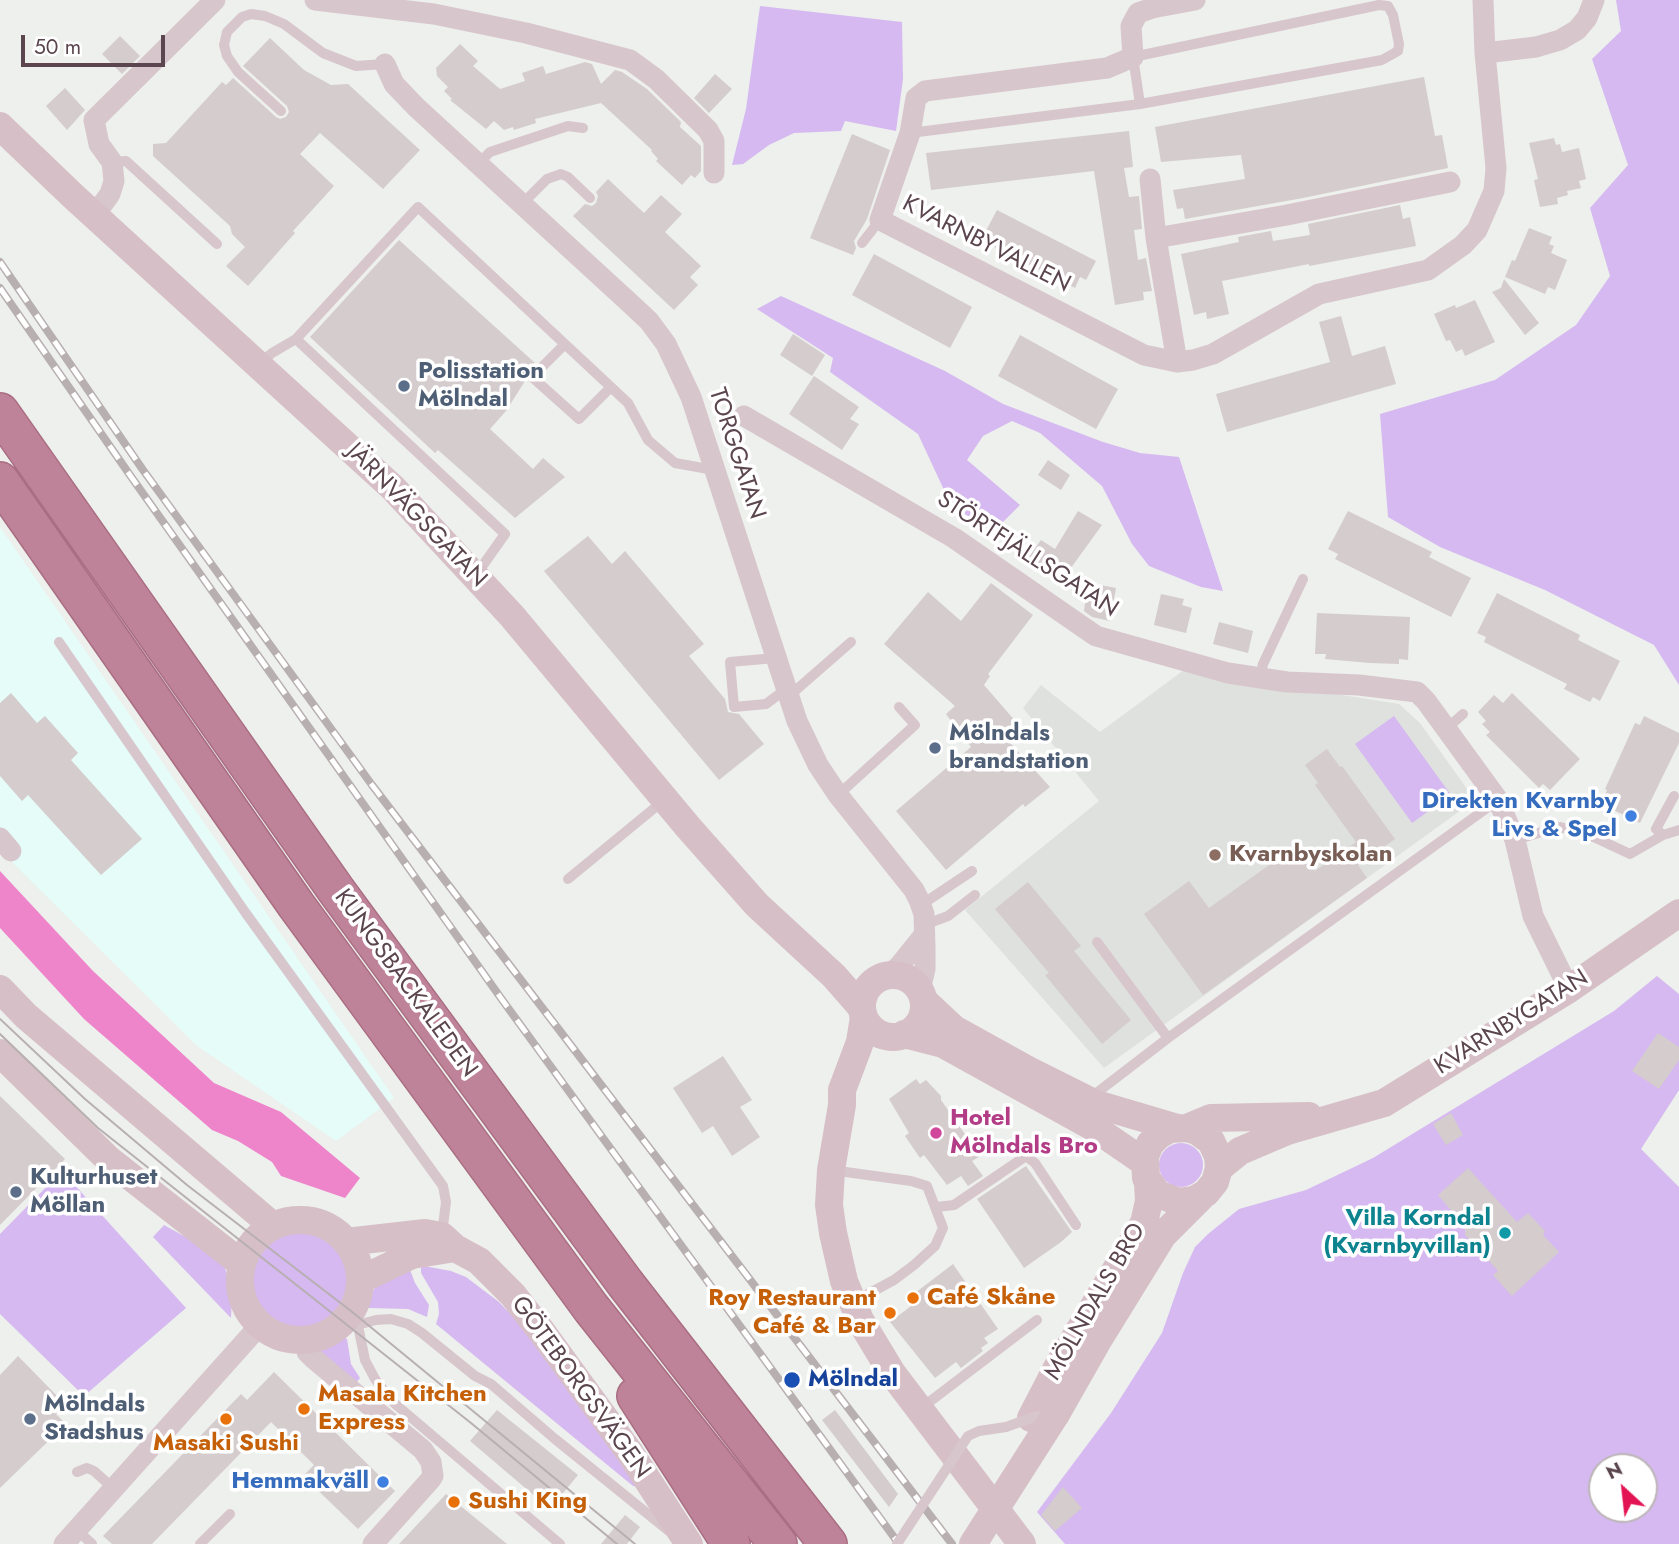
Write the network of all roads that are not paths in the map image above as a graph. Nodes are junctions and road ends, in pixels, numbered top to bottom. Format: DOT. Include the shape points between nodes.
graph roads {
  1 [pos="215,0"];
  2 [pos="315,0"];
  3 [pos="1195,0"];
  4 [pos="1594,0"];
  5 [pos="1483,3"];
  6 [pos="1485,52"];
  7 [pos="1133,57"];
  8 [pos="385,64"];
  9 [pos="1140,104"];
  10 [pos="281,111"];
  11 [pos="0,126"];
  12 [pos="583,128"];
  13 [pos="910,134"];
  14 [pos="112,162"];
  15 [pos="478,164"];
  16 [pos="714,173"];
  17 [pos="1150,179"];
  18 [pos="1450,182"];
  19 [pos="590,198"];
  20 [pos="523,203"];
  21 [pos="94,216"];
  22 [pos="880,220"];
  23 [pos="1156,238"];
  24 [pos="862,243"];
  25 [pos="217,244"];
  26 [pos="296,339"];
  27 [pos="564,345"];
  28 [pos="1177,362"];
  29 [pos="259,364"];
  30 [pos="611,387"];
  31 [pos="0,412"];
  32 [pos="744,416"];
  33 [pos="713,470"];
  34 [pos="0,481"];
  35 [pos="475,575"];
  36 [pos="1303,579"];
  37 [pos="59,642"];
  38 [pos="850,642"];
  39 [pos="775,658"];
  40 [pos="1260,678"];
  41 [pos="787,693"];
  42 [pos="899,707"];
  43 [pos="1463,714"];
  44 [pos="1446,729"];
  45 [pos="838,795"];
  46 [pos="1674,796"];
  47 [pos="665,799"];
  48 [pos="1498,800"];
  49 [pos="1679,830"];
  50 [pos="1663,835"];
  51 [pos="1515,840"];
  52 [pos="972,871"];
  53 [pos="568,879"];
  54 [pos="975,895"];
  55 [pos="1679,913"];
  56 [pos="923,921"];
  57 [pos="797,941"];
  58 [pos="1097,942"];
  59 [pos="883,977"];
  60 [pos="0,989"];
  61 [pos="1569,989"];
  62 [pos="922,995"];
  63 [pos="863,1013"];
  64 [pos="898,1035"];
  65 [pos="1168,1038"];
  66 [pos="0,1053"];
  67 [pos="1088,1100"];
  68 [pos="842,1105"];
  69 [pos="1336,1115"];
  70 [pos="1182,1128"];
  71 [pos="1219,1167"];
  72 [pos="831,1170"];
  73 [pos="1146,1172"];
  74 [pos="1201,1197"];
  75 [pos="937,1207"];
  76 [pos="1076,1225"];
  77 [pos="273,1226"];
  78 [pos="346,1242"];
  79 [pos="445,1245"];
  80 [pos="242,1264"];
  81 [pos="1127,1272"];
  82 [pos="853,1303"];
  83 [pos="591,1308"];
  84 [pos="341,1316"];
  85 [pos="1037,1320"];
  86 [pos="260,1325"];
  87 [pos="919,1410"];
  88 [pos="1044,1416"];
  89 [pos="77,1472"];
  90 [pos="114,1489"];
  91 [pos="230,1514"];
  92 [pos="78,1539"];
  93 [pos="200,1544"];
  94 [pos="373,1544"];
  95 [pos="560,1544"];
  96 [pos="687,1544"];
  97 [pos="731,1544"];
  98 [pos="778,1544"];
  99 [pos="828,1544"];
  100 [pos="897,1544"];
  101 [pos="955,1544"];
  102 [pos="973,1544"];
  103 [pos="1022,1544"];
  1 -- 14 [label="street" via="93,121 99,144"];
  2 -- 16 [label="street" via="434,14 630,60 708,130 714,141"];
  3 -- 7 [label="street" via="1138,13 1131,26"];
  4 -- 6 [label="street" via="1577,30 1560,40"];
  5 -- 6 [label="street, KVARNBYVALLEN"];
  6 -- 28 [label="street, KVARNBYVALLEN" via="1494,191 1477,230 1463,245 1429,270 1319,294 1213,354"];
  7 -- 9 [label="lane"];
  7 -- 9 [label="lane" via="1379,5 1391,10 1399,44 1398,51 1382,60"];
  7 -- 13 [label="street, KVARNBYVALLEN" via="1107,68 925,91 916,98"];
  8 -- 10 [label="lane" via="356,66 323,53 284,24 265,16 242,17 227,32 227,56 237,72"];
  8 -- 15 [label="street, TORGGATAN" via="394,85"];
  9 -- 13 [label="lane"];
  11 -- 21 [label="street, JÄRNVÄGSGATAN"];
  12 -- 15 [label="lane" via="568,126 490,152"];
  13 -- 22 [label="street, KVARNBYVALLEN"];
  14 -- 21 [label="street" via="110,194"];
  14 -- 25 [label="lane" via="126,161"];
  15 -- 20 [label="street, TORGGATAN"];
  17 -- 23 [label="street"];
  18 -- 23 [label="street"];
  19 -- 20 [label="lane" via="561,174 547,178"];
  20 -- 33 [label="street, TORGGATAN" via="649,321 666,344 691,397"];
  21 -- 29 [label="street, JÄRNVÄGSGATAN"];
  22 -- 24 [label="lane"];
  22 -- 28 [label="street, KVARNBYVALLEN" via="1144,355"];
  23 -- 28 [label="street"];
  26 -- 27 [label="lane" via="418,207"];
  26 -- 29 [label="lane"];
  26 -- 35 [label="lane" via="505,534"];
  27 -- 30 [label="lane"];
  27 -- 30 [label="lane" via="533,377 550,394 579,419"];
  29 -- 35 [label="street, JÄRNVÄGSGATAN" via="393,488"];
  30 -- 33 [label="lane" via="628,403 648,440 675,463"];
  31 -- 99 [label="highway, KUNGSBACKALEDEN" via="360,924 625,1283"];
  32 -- 40 [label="street, STÖRTFJÄLLSGATAN" via="954,538 1096,636"];
  33 -- 39 [label="street, TORGGATAN"];
  34 -- 83 [label="highway, KUNGSBACKALEDEN" via="296,905"];
  35 -- 47 [label="street, JÄRNVÄGSGATAN"];
  36 -- 40 [label="lane"];
  37 -- 79 [label="lane" via="237,902 443,1186"];
  38 -- 41 [label="lane"];
  39 -- 41 [label="street, TORGGATAN"];
  39 -- 41 [label="lane" via="730,662 734,707 766,704"];
  40 -- 44 [label="street, STÖRTFJÄLLSGATAN" via="1417,692"];
  41 -- 45 [label="street, TORGGATAN" via="818,765"];
  42 -- 45 [label="lane" via="915,725"];
  43 -- 44 [label="lane"];
  44 -- 48 [label="street, STÖRTFJÄLLSGATAN"];
  45 -- 56 [label="street, TORGGATAN" via="914,890"];
  46 -- 50 [label="lane" via="1656,828"];
  47 -- 53 [label="lane"];
  47 -- 57 [label="street, JÄRNVÄGSGATAN" via="757,905"];
  48 -- 51 [label="street, STÖRTFJÄLLSGATAN"];
  48 -- 65 [label="lane"];
  49 -- 50 [label="lane"];
  50 -- 51 [label="lane" via="1630,854 1583,832 1559,827"];
  51 -- 61 [label="street, STÖRTFJÄLLSGATAN" via="1534,916"];
  52 -- 56 [label="lane"];
  54 -- 56 [label="lane" via="948,916"];
  55 -- 61 [label="street, KVARNBYGATAN"];
  56 -- 59 [label="street" via="899,966"];
  56 -- 62 [label="street"];
  57 -- 59 [label="street, JÄRNVÄGSGATAN" via="844,968"];
  57 -- 63 [label="street, JÄRNVÄGSGATAN" via="834,976"];
  58 -- 65 [label="lane"];
  59 -- 62 [label="street" via="907,978"];
  59 -- 63 [label="street" via="867,988"];
  60 -- 77 [label="street"];
  61 -- 69 [label="street, KVARNBYGATAN" via="1384,1102"];
  62 -- 64 [label="street" via="920,1021"];
  62 -- 67 [label="street" via="954,1029"];
  63 -- 64 [label="street" via="875,1031"];
  63 -- 68 [label="street" via="860,1042 842,1090"];
  64 -- 68 [label="street" via="872,1056 853,1095"];
  64 -- 73 [label="street" via="943,1044 1093,1127"];
  65 -- 67 [label="lane"];
  66 -- 80 [label="street" via="108,1159"];
  67 -- 70 [label="street"];
  68 -- 72 [label="street"];
  69 -- 70 [label="street, KVARNBYGATAN" via="1211,1118"];
  69 -- 71 [label="street, KVARNBYGATAN" via="1240,1151"];
  70 -- 71 [label="street" via="1197,1131 1210,1141"];
  70 -- 73 [label="street" via="1164,1131 1154,1139 1147,1150"];
  71 -- 74 [label="street" via="1215,1182"];
  72 -- 75 [label="lane" via="927,1186"];
  72 -- 82 [label="street" via="833,1233"];
  73 -- 74 [label="street" via="1158,1194 1171,1201"];
  73 -- 81 [label="street, MÖLNDALS BRO" via="1147,1215"];
  74 -- 81 [label="street, MÖLNDALS BRO"];
  75 -- 76 [label="lane" via="954,1205 1026,1156"];
  75 -- 82 [label="lane" via="943,1227 935,1246 894,1280"];
  77 -- 78 [label="street" via="312,1222 331,1229"];
  77 -- 80 [label="street" via="257,1238"];
  78 -- 79 [label="street" via="416,1234"];
  78 -- 84 [label="street" via="356,1259"];
  79 -- 84 [label="street" via="399,1259"];
  79 -- 96 [label="street, GÖTEBORGSVÄGEN" via="479,1261 513,1295 630,1452"];
  80 -- 86 [label="street" via="241,1293"];
  81 -- 88 [label="street, MÖLNDALS BRO" via="1058,1366"];
  82 -- 87 [label="street" via="871,1339"];
  83 -- 97 [label="highway" via="640,1405"];
  83 -- 98 [label="highway, KUNGSBACKALEDEN"];
  84 -- 86 [label="street" via="281,1337"];
  84 -- 94 [label="street" via="307,1352 423,1450 433,1476"];
  84 -- 95 [label="lane" via="375,1379 394,1403"];
  84 -- 96 [label="lane" via="391,1319 422,1333"];
  85 -- 87 [label="lane"];
  86 -- 90 [label="street"];
  87 -- 103 [label="street"];
  88 -- 100 [label="lane, bridge" via="968,1436"];
  88 -- 101 [label="street, MÖLNDALS BRO"];
  88 -- 102 [label="street, MÖLNDALS BRO, bridge"];
  89 -- 90 [label="lane" via="94,1471"];
  90 -- 92 [label="street"];
  91 -- 93 [label="lane"];
}
